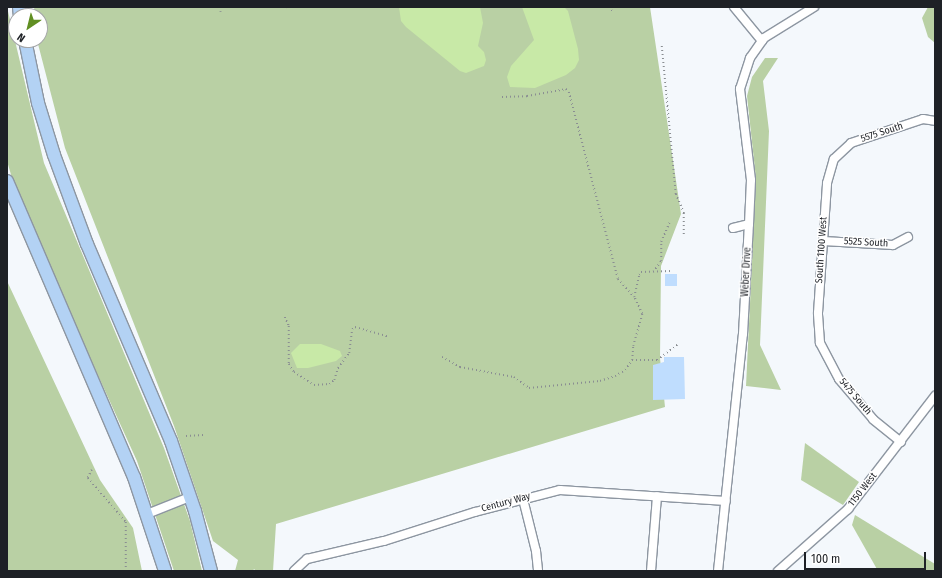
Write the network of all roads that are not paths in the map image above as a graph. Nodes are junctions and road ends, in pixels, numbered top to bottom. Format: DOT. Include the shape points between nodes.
graph roads {
  1 [pos="734,7"];
  2 [pos="814,7"];
  3 [pos="762,41"];
  4 [pos="27,48"];
  5 [pos="935,121"];
  6 [pos="834,159"];
  7 [pos="7,181"];
  8 [pos="747,225"];
  9 [pos="733,228"];
  10 [pos="908,237"];
  11 [pos="823,241"];
  12 [pos="820,343"];
  13 [pos="935,396"];
  14 [pos="901,442"];
  15 [pos="657,496"];
  16 [pos="190,497"];
  17 [pos="523,499"];
  18 [pos="726,501"];
  19 [pos="148,514"];
  20 [pos="294,569"];
  21 [pos="165,571"];
  22 [pos="211,571"];
  23 [pos="538,571"];
  24 [pos="651,571"];
  25 [pos="718,571"];
  26 [pos="778,571"];
  1 -- 3 [label="street"];
  2 -- 3 [label="street, Weber Drive" via="784,24"];
  3 -- 8 [label="street, Weber Drive" via="750,58 740,89 751,180"];
  4 -- 16 [label="highway" via="38,103 54,155 87,244 171,441"];
  5 -- 6 [label="street, 5575 South" via="923,119 851,143"];
  6 -- 11 [label="street, South 1100 West" via="826,183"];
  7 -- 19 [label="highway"];
  8 -- 9 [label="street"];
  8 -- 18 [label="street, Weber Drive" via="743,334"];
  10 -- 11 [label="street, 5525 South" via="893,245"];
  11 -- 12 [label="street, South 1100 West" via="818,313"];
  12 -- 14 [label="street, 5475 South" via="839,378 873,419"];
  13 -- 14 [label="street, 1150 West"];
  14 -- 26 [label="street, 1150 West" via="848,509"];
  15 -- 17 [label="street, Century Way" via="570,490"];
  15 -- 18 [label="street, Century Way"];
  15 -- 24 [label="street"];
  16 -- 19 [label="street"];
  16 -- 22 [label="highway"];
  17 -- 20 [label="street, Century Way" via="384,541 307,559"];
  17 -- 23 [label="street" via="536,551"];
  18 -- 25 [label="street, Weber Drive"];
  19 -- 21 [label="highway"];
}
